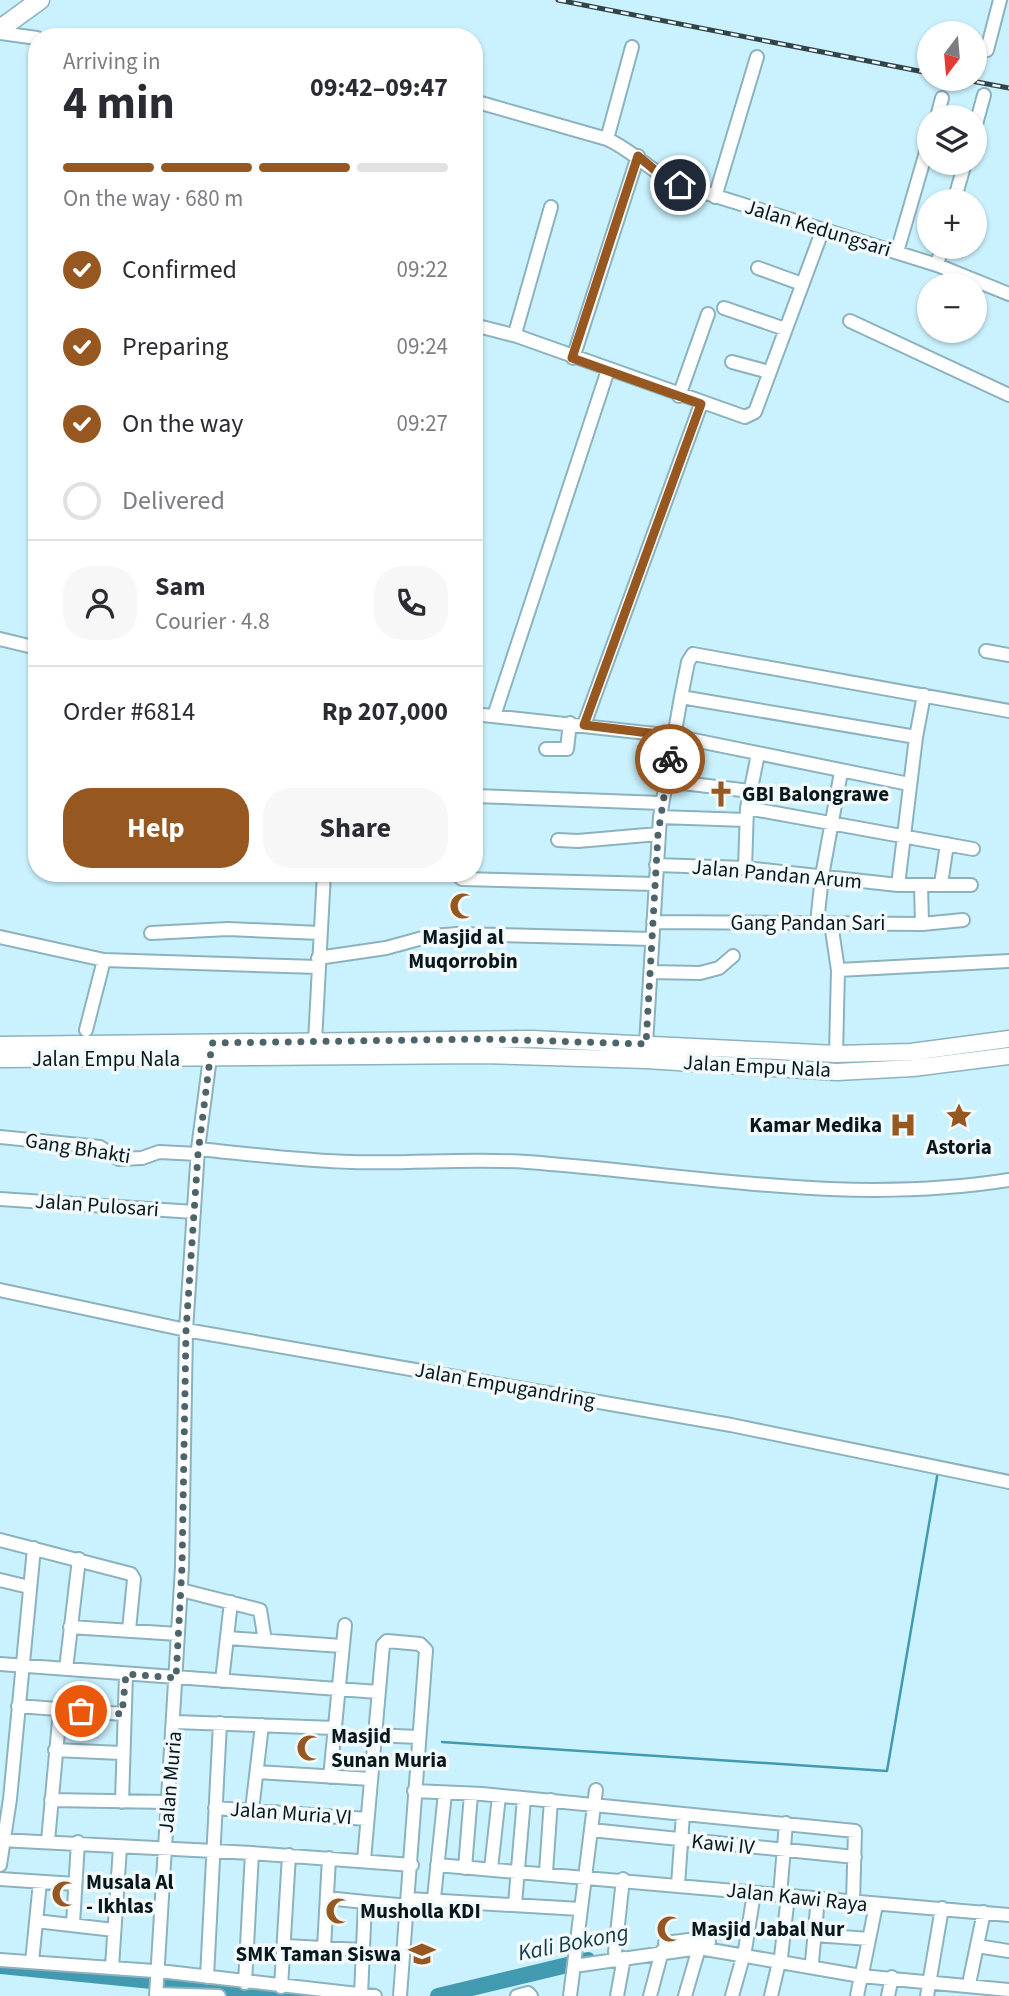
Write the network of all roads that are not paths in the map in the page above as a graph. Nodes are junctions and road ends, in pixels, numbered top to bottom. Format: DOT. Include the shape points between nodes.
graph roads {
  1 [pos="40,0"];
  2 [pos="1000,0"];
  3 [pos="0,31"];
  4 [pos="28,36"];
  5 [pos="632,47"];
  6 [pos="987,50"];
  7 [pos="757,57"];
  8 [pos="984,95"];
  9 [pos="942,98"];
  10 [pos="483,105"];
  11 [pos="940,105"];
  12 [pos="981,105"];
  13 [pos="607,139"];
  14 [pos="638,156"];
  15 [pos="919,175"];
  16 [pos="715,197"];
  17 [pos="551,207"];
  18 [pos="823,229"];
  19 [pos="897,252"];
  20 [pos="939,259"];
  21 [pos="937,265"];
  22 [pos="758,268"];
  23 [pos="802,284"];
  24 [pos="1009,293"];
  25 [pos="724,308"];
  26 [pos="708,314"];
  27 [pos="850,321"];
  28 [pos="483,327"];
  29 [pos="785,329"];
  30 [pos="517,336"];
  31 [pos="572,358"];
  32 [pos="732,362"];
  33 [pos="608,370"];
  34 [pos="769,372"];
  35 [pos="1009,395"];
  36 [pos="679,396"];
  37 [pos="701,404"];
  38 [pos="0,639"];
  39 [pos="28,646"];
  40 [pos="986,651"];
  41 [pos="1009,655"];
  42 [pos="924,695"];
  43 [pos="681,697"];
  44 [pos="1009,711"];
  45 [pos="483,715"];
  46 [pos="494,716"];
  47 [pos="570,723"];
  48 [pos="584,725"];
  49 [pos="674,736"];
  50 [pos="916,737"];
  51 [pos="547,749"];
  52 [pos="758,754"];
  53 [pos="841,772"];
  54 [pos="666,781"];
  55 [pos="909,784"];
  56 [pos="750,791"];
  57 [pos="483,797"];
  58 [pos="661,810"];
  59 [pos="746,814"];
  60 [pos="830,825"];
  61 [pos="658,834"];
  62 [pos="902,838"];
  63 [pos="558,840"];
  64 [pos="947,844"];
  65 [pos="973,849"];
  66 [pos="656,865"];
  67 [pos="746,868"];
  68 [pos="822,876"];
  69 [pos="483,880"];
  70 [pos="323,882"];
  71 [pos="655,884"];
  72 [pos="941,884"];
  73 [pos="898,885"];
  74 [pos="921,885"];
  75 [pos="971,885"];
  76 [pos="963,920"];
  77 [pos="653,922"];
  78 [pos="817,923"];
  79 [pos="831,923"];
  80 [pos="922,924"];
  81 [pos="151,933"];
  82 [pos="320,933"];
  83 [pos="0,937"];
  84 [pos="652,939"];
  85 [pos="733,956"];
  86 [pos="104,960"];
  87 [pos="1009,961"];
  88 [pos="318,963"];
  89 [pos="838,970"];
  90 [pos="651,972"];
  91 [pos="86,1030"];
  92 [pos="314,1038"];
  93 [pos="1009,1039"];
  94 [pos="646,1040"];
  95 [pos="0,1045"];
  96 [pos="836,1049"];
  97 [pos="211,1051"];
  98 [pos="1009,1056"];
  99 [pos="0,1059"];
  100 [pos="0,1137"];
  101 [pos="198,1152"];
  102 [pos="1009,1180"];
  103 [pos="0,1199"];
  104 [pos="194,1212"];
  105 [pos="0,1290"];
  106 [pos="186,1326"];
  107 [pos="1009,1482"];
  108 [pos="0,1540"];
  109 [pos="34,1548"];
  110 [pos="79,1559"];
  111 [pos="0,1580"];
  112 [pos="29,1587"];
  113 [pos="181,1590"];
  114 [pos="231,1602"];
  115 [pos="345,1625"];
  116 [pos="70,1626"];
  117 [pos="130,1630"];
  118 [pos="178,1634"];
  119 [pos="227,1638"];
  120 [pos="265,1641"];
  121 [pos="342,1646"];
  122 [pos="0,1664"];
  123 [pos="22,1665"];
  124 [pos="66,1669"];
  125 [pos="126,1674"];
  126 [pos="176,1678"];
  127 [pos="222,1681"];
  128 [pos="338,1690"];
  129 [pos="378,1692"];
  130 [pos="18,1706"];
  131 [pos="60,1710"];
  132 [pos="122,1714"];
  133 [pos="174,1722"];
  134 [pos="220,1723"];
  135 [pos="262,1725"];
  136 [pos="334,1728"];
  137 [pos="374,1735"];
  138 [pos="418,1737"];
  139 [pos="55,1750"];
  140 [pos="121,1753"];
  141 [pos="257,1772"];
  142 [pos="330,1777"];
  143 [pos="371,1779"];
  144 [pos="596,1790"];
  145 [pos="414,1791"];
  146 [pos="445,1793"];
  147 [pos="471,1794"];
  148 [pos="499,1796"];
  149 [pos="524,1799"];
  150 [pos="51,1800"];
  151 [pos="551,1800"];
  152 [pos="121,1801"];
  153 [pos="168,1802"];
  154 [pos="594,1806"];
  155 [pos="215,1808"];
  156 [pos="252,1810"];
  157 [pos="683,1814"];
  158 [pos="368,1819"];
  159 [pos="786,1823"];
  160 [pos="591,1830"];
  161 [pos="2,1840"];
  162 [pos="682,1840"];
  163 [pos="48,1841"];
  164 [pos="78,1842"];
  165 [pos="120,1847"];
  166 [pos="164,1848"];
  167 [pos="783,1850"];
  168 [pos="212,1851"];
  169 [pos="252,1853"];
  170 [pos="289,1855"];
  171 [pos="855,1857"];
  172 [pos="329,1858"];
  173 [pos="364,1860"];
  174 [pos="0,1865"];
  175 [pos="412,1865"];
  176 [pos="437,1865"];
  177 [pos="465,1868"];
  178 [pos="491,1869"];
  179 [pos="518,1870"];
  180 [pos="546,1872"];
  181 [pos="585,1877"];
  182 [pos="0,1879"];
  183 [pos="623,1879"];
  184 [pos="40,1882"];
  185 [pos="75,1884"];
  186 [pos="678,1885"];
  187 [pos="754,1893"];
  188 [pos="784,1896"];
  189 [pos="327,1898"];
  190 [pos="434,1898"];
  191 [pos="818,1898"];
  192 [pos="365,1902"];
  193 [pos="853,1902"];
  194 [pos="409,1903"];
  195 [pos="515,1904"];
  196 [pos="876,1905"];
  197 [pos="942,1908"];
  198 [pos="580,1909"];
  199 [pos="985,1912"];
  200 [pos="1009,1916"];
  201 [pos="36,1921"];
  202 [pos="73,1924"];
  203 [pos="114,1930"];
  204 [pos="815,1935"];
  205 [pos="869,1939"];
  206 [pos="285,1946"];
  207 [pos="977,1946"];
  208 [pos="324,1948"];
  209 [pos="699,1948"];
  210 [pos="362,1950"];
  211 [pos="662,1951"];
  212 [pos="1009,1951"];
  213 [pos="745,1952"];
  214 [pos="620,1955"];
  215 [pos="780,1959"];
  216 [pos="0,1960"];
  217 [pos="32,1962"];
  218 [pos="812,1962"];
  219 [pos="575,1963"];
  220 [pos="112,1967"];
  221 [pos="862,1972"];
  222 [pos="207,1977"];
  223 [pos="892,1977"];
  224 [pos="930,1978"];
  225 [pos="245,1983"];
  226 [pos="1009,1983"];
  227 [pos="157,1985"];
  228 [pos="281,1986"];
  229 [pos="969,1987"];
  230 [pos="1009,1990"];
  231 [pos="368,1995"];
  232 [pos="210,1996"];
  233 [pos="219,1996"];
  234 [pos="400,1996"];
  235 [pos="517,1996"];
  236 [pos="531,1996"];
  237 [pos="570,1996"];
  238 [pos="617,1996"];
  239 [pos="650,1996"];
  240 [pos="685,1996"];
  241 [pos="732,1996"];
  242 [pos="771,1996"];
  243 [pos="857,1996"];
  244 [pos="888,1996"];
  245 [pos="927,1996"];
  1 -- 3 [label="highway"];
  2 -- 6 [label="street"];
  3 -- 4 [label="street"];
  5 -- 13 [label="street"];
  7 -- 16 [label="street"];
  8 -- 12 [label="street"];
  9 -- 11 [label="street"];
  10 -- 13 [label="street, Jalan Kedungsari"];
  13 -- 14 [label="street, Jalan Kedungsari"];
  14 -- 16 [label="street, Jalan Kedungsari" via="671,182"];
  14 -- 31 [label="street"];
  15 -- 19 [label="street"];
  16 -- 18 [label="street, Jalan Kedungsari"];
  17 -- 30 [label="street"];
  18 -- 19 [label="street, Jalan Kedungsari"];
  18 -- 23 [label="street"];
  19 -- 21 [label="street, Jalan Kedungsari"];
  20 -- 21 [label="street"];
  21 -- 24 [label="street, Jalan Kedungsari"];
  22 -- 23 [label="street"];
  23 -- 29 [label="street"];
  25 -- 29 [label="street"];
  26 -- 36 [label="street"];
  27 -- 35 [label="street"];
  28 -- 30 [label="street"];
  29 -- 34 [label="street"];
  30 -- 31 [label="street"];
  31 -- 33 [label="street"];
  32 -- 34 [label="street"];
  33 -- 36 [label="street"];
  33 -- 46 [label="street"];
  34 -- 37 [label="street" via="751,416"];
  36 -- 37 [label="street"];
  37 -- 48 [label="street"];
  38 -- 39 [label="street"];
  40 -- 41 [label="street"];
  42 -- 43 [label="street" via="698,653 688,662"];
  42 -- 44 [label="street"];
  42 -- 50 [label="street"];
  43 -- 49 [label="street"];
  43 -- 50 [label="street"];
  45 -- 46 [label="street"];
  46 -- 47 [label="street"];
  47 -- 48 [label="street"];
  47 -- 51 [label="street" via="567,749"];
  48 -- 49 [label="street"];
  49 -- 52 [label="street"];
  49 -- 54 [label="street"];
  50 -- 55 [label="street"];
  52 -- 53 [label="street"];
  52 -- 56 [label="street"];
  53 -- 55 [label="street"];
  53 -- 60 [label="street"];
  54 -- 56 [label="street"];
  54 -- 58 [label="street"];
  55 -- 62 [label="street"];
  56 -- 59 [label="street"];
  57 -- 58 [label="street"];
  58 -- 59 [label="street"];
  58 -- 61 [label="street"];
  59 -- 60 [label="street"];
  59 -- 67 [label="street"];
  60 -- 62 [label="street"];
  60 -- 68 [label="street"];
  61 -- 63 [label="street"];
  61 -- 66 [label="street"];
  62 -- 64 [label="street"];
  62 -- 73 [label="street"];
  64 -- 65 [label="street"];
  64 -- 72 [label="street"];
  66 -- 67 [label="street, Jalan Pandan Arum"];
  66 -- 71 [label="street"];
  67 -- 68 [label="street, Jalan Pandan Arum"];
  68 -- 73 [label="street, Jalan Pandan Arum"];
  68 -- 78 [label="street"];
  69 -- 71 [label="street"];
  70 -- 82 [label="street"];
  71 -- 77 [label="street"];
  72 -- 74 [label="street, Jalan Pandan Arum"];
  72 -- 75 [label="street, Jalan Pandan Arum"];
  73 -- 74 [label="street, Jalan Pandan Arum"];
  74 -- 80 [label="street"];
  76 -- 80 [label="street, Gang Pandan Sari"];
  77 -- 78 [label="street, Gang Pandan Sari"];
  77 -- 84 [label="street"];
  78 -- 79 [label="street, Gang Pandan Sari"];
  79 -- 80 [label="street, Gang Pandan Sari"];
  79 -- 89 [label="street"];
  81 -- 82 [label="street" via="228,929"];
  82 -- 88 [label="street"];
  83 -- 86 [label="street"];
  84 -- 88 [label="street" via="449,935"];
  84 -- 90 [label="street"];
  85 -- 90 [label="street" via="719,968 700,974"];
  86 -- 88 [label="street"];
  86 -- 91 [label="street"];
  87 -- 89 [label="street"];
  88 -- 92 [label="street"];
  89 -- 96 [label="street"];
  90 -- 94 [label="street"];
  92 -- 94 [label="main road, Jalan Empu Nala"];
  92 -- 97 [label="main road, Jalan Empu Nala"];
  93 -- 96 [label="main road, Jalan Empu Nala" via="911,1052"];
  94 -- 96 [label="main road, Jalan Empu Nala"];
  95 -- 97 [label="main road, Jalan Empu Nala"];
  97 -- 98 [label="main road, Jalan Empu Nala" via="531,1055 837,1072"];
  97 -- 99 [label="main road, Jalan Empu Nala"];
  97 -- 101 [label="street, Jalan Muria"];
  100 -- 101 [label="street, Gang Bhakti" via="97,1147 122,1159 159,1152"];
  101 -- 102 [label="street, Gang Bhakti" via="348,1162 510,1161 858,1191"];
  101 -- 104 [label="street, Jalan Muria"];
  103 -- 104 [label="street, Jalan Pulosari"];
  104 -- 106 [label="street, Jalan Muria"];
  105 -- 106 [label="street, Jalan Empugandring"];
  106 -- 107 [label="street, Jalan Empugandring" via="731,1425"];
  106 -- 113 [label="street, Jalan Muria"];
  108 -- 109 [label="street"];
  109 -- 110 [label="street"];
  109 -- 112 [label="street"];
  110 -- 116 [label="street"];
  110 -- 117 [label="street" via="131,1574"];
  111 -- 112 [label="street"];
  112 -- 123 [label="street"];
  113 -- 114 [label="street"];
  113 -- 118 [label="street, Jalan Muria"];
  114 -- 119 [label="street"];
  114 -- 120 [label="street" via="260,1610"];
  115 -- 121 [label="street"];
  116 -- 117 [label="street"];
  116 -- 124 [label="street"];
  117 -- 118 [label="street"];
  118 -- 126 [label="street, Jalan Muria"];
  119 -- 120 [label="street"];
  119 -- 127 [label="street"];
  120 -- 121 [label="street"];
  121 -- 128 [label="street"];
  122 -- 123 [label="street"];
  123 -- 124 [label="street"];
  123 -- 130 [label="street"];
  124 -- 125 [label="street"];
  125 -- 126 [label="street"];
  125 -- 132 [label="street"];
  126 -- 127 [label="street"];
  126 -- 133 [label="street, Jalan Muria"];
  127 -- 128 [label="street"];
  128 -- 129 [label="street"];
  128 -- 136 [label="street"];
  129 -- 137 [label="street"];
  129 -- 138 [label="street" via="385,1641 425,1647"];
  130 -- 131 [label="street"];
  130 -- 161 [label="street"];
  131 -- 132 [label="street"];
  131 -- 139 [label="street"];
  132 -- 140 [label="street"];
  133 -- 134 [label="street"];
  133 -- 153 [label="street, Jalan Muria"];
  134 -- 135 [label="street"];
  134 -- 155 [label="street"];
  135 -- 136 [label="street"];
  135 -- 141 [label="street"];
  136 -- 142 [label="street"];
  137 -- 138 [label="street"];
  137 -- 143 [label="street"];
  138 -- 145 [label="street"];
  139 -- 140 [label="street"];
  139 -- 150 [label="street"];
  140 -- 152 [label="street"];
  141 -- 142 [label="street"];
  141 -- 156 [label="street"];
  142 -- 143 [label="street"];
  143 -- 158 [label="street"];
  144 -- 154 [label="street"];
  145 -- 146 [label="street"];
  145 -- 175 [label="street"];
  146 -- 147 [label="street"];
  146 -- 176 [label="street"];
  147 -- 148 [label="street"];
  147 -- 177 [label="street"];
  148 -- 149 [label="street"];
  148 -- 178 [label="street"];
  149 -- 151 [label="street"];
  149 -- 179 [label="street"];
  150 -- 152 [label="street"];
  150 -- 163 [label="street"];
  151 -- 154 [label="street"];
  151 -- 180 [label="street"];
  152 -- 153 [label="street"];
  153 -- 166 [label="street, Jalan Muria"];
  154 -- 157 [label="street"];
  154 -- 160 [label="street"];
  155 -- 156 [label="street, Jalan Muria VI"];
  155 -- 168 [label="street"];
  156 -- 158 [label="street, Jalan Muria VI"];
  157 -- 159 [label="street"];
  157 -- 162 [label="street"];
  158 -- 173 [label="street"];
  159 -- 167 [label="street"];
  159 -- 171 [label="street" via="857,1832"];
  160 -- 162 [label="street, Kawi IV"];
  160 -- 181 [label="street"];
  161 -- 163 [label="street"];
  161 -- 174 [label="street"];
  162 -- 167 [label="street, Kawi IV"];
  162 -- 186 [label="street"];
  163 -- 164 [label="street"];
  164 -- 165 [label="street"];
  164 -- 185 [label="street"];
  165 -- 166 [label="street"];
  165 -- 203 [label="street"];
  166 -- 168 [label="street"];
  166 -- 227 [label="street, Jalan Muria"];
  167 -- 171 [label="street, Kawi IV"];
  167 -- 188 [label="street"];
  168 -- 169 [label="street"];
  168 -- 222 [label="street"];
  169 -- 170 [label="street"];
  169 -- 225 [label="street"];
  170 -- 172 [label="street"];
  170 -- 206 [label="street"];
  171 -- 193 [label="street"];
  172 -- 173 [label="street"];
  172 -- 189 [label="street"];
  173 -- 175 [label="street"];
  175 -- 194 [label="street"];
  176 -- 177 [label="street, Jalan Kawi Raya"];
  176 -- 190 [label="street"];
  177 -- 178 [label="street, Jalan Kawi Raya"];
  178 -- 179 [label="street, Jalan Kawi Raya"];
  179 -- 180 [label="street, Jalan Kawi Raya"];
  179 -- 195 [label="street"];
  180 -- 181 [label="street, Jalan Kawi Raya"];
  181 -- 183 [label="street, Jalan Kawi Raya"];
  181 -- 198 [label="street"];
  182 -- 184 [label="street"];
  183 -- 186 [label="street, Jalan Kawi Raya"];
  183 -- 214 [label="street"];
  184 -- 185 [label="street"];
  184 -- 201 [label="street"];
  185 -- 202 [label="street"];
  186 -- 187 [label="street, Jalan Kawi Raya"];
  187 -- 188 [label="street, Jalan Kawi Raya"];
  187 -- 213 [label="street"];
  188 -- 191 [label="street, Jalan Kawi Raya"];
  188 -- 215 [label="street"];
  189 -- 192 [label="street"];
  189 -- 208 [label="street"];
  190 -- 194 [label="street"];
  190 -- 195 [label="street"];
  191 -- 193 [label="street, Jalan Kawi Raya"];
  191 -- 204 [label="street"];
  192 -- 194 [label="street"];
  192 -- 210 [label="street"];
  193 -- 196 [label="street, Jalan Kawi Raya"];
  194 -- 234 [label="street"];
  195 -- 198 [label="street"];
  196 -- 197 [label="street, Jalan Kawi Raya"];
  196 -- 205 [label="street"];
  197 -- 199 [label="street, Jalan Kawi Raya"];
  197 -- 224 [label="street"];
  198 -- 219 [label="street"];
  199 -- 200 [label="street, Jalan Kawi Raya"];
  199 -- 207 [label="street"];
  201 -- 202 [label="street"];
  201 -- 217 [label="street"];
  202 -- 203 [label="street"];
  203 -- 220 [label="street"];
  204 -- 205 [label="street"];
  204 -- 218 [label="street"];
  205 -- 221 [label="street"];
  206 -- 208 [label="street"];
  206 -- 228 [label="street"];
  207 -- 212 [label="street"];
  207 -- 229 [label="street"];
  208 -- 210 [label="street"];
  209 -- 211 [label="street"];
  209 -- 213 [label="street"];
  209 -- 240 [label="street"];
  210 -- 231 [label="street"];
  211 -- 214 [label="street"];
  211 -- 239 [label="street"];
  213 -- 214 [label="street" via="689,1940"];
  213 -- 215 [label="street"];
  213 -- 241 [label="street"];
  214 -- 219 [label="street"];
  214 -- 238 [label="street"];
  215 -- 218 [label="street"];
  215 -- 221 [label="street"];
  215 -- 242 [label="street"];
  216 -- 217 [label="street"];
  217 -- 220 [label="street"];
  218 -- 221 [label="street"];
  219 -- 237 [label="street"];
  220 -- 227 [label="street"];
  221 -- 223 [label="street"];
  221 -- 224 [label="street"];
  221 -- 243 [label="street"];
  222 -- 225 [label="street"];
  222 -- 227 [label="street"];
  223 -- 224 [label="street"];
  223 -- 244 [label="street"];
  224 -- 229 [label="street"];
  224 -- 245 [label="street"];
  225 -- 228 [label="street"];
  226 -- 229 [label="street"];
  227 -- 232 [label="street"];
  228 -- 231 [label="street"];
  229 -- 230 [label="street"];
  232 -- 233 [label="street"];
  235 -- 236 [label="street"];
}
